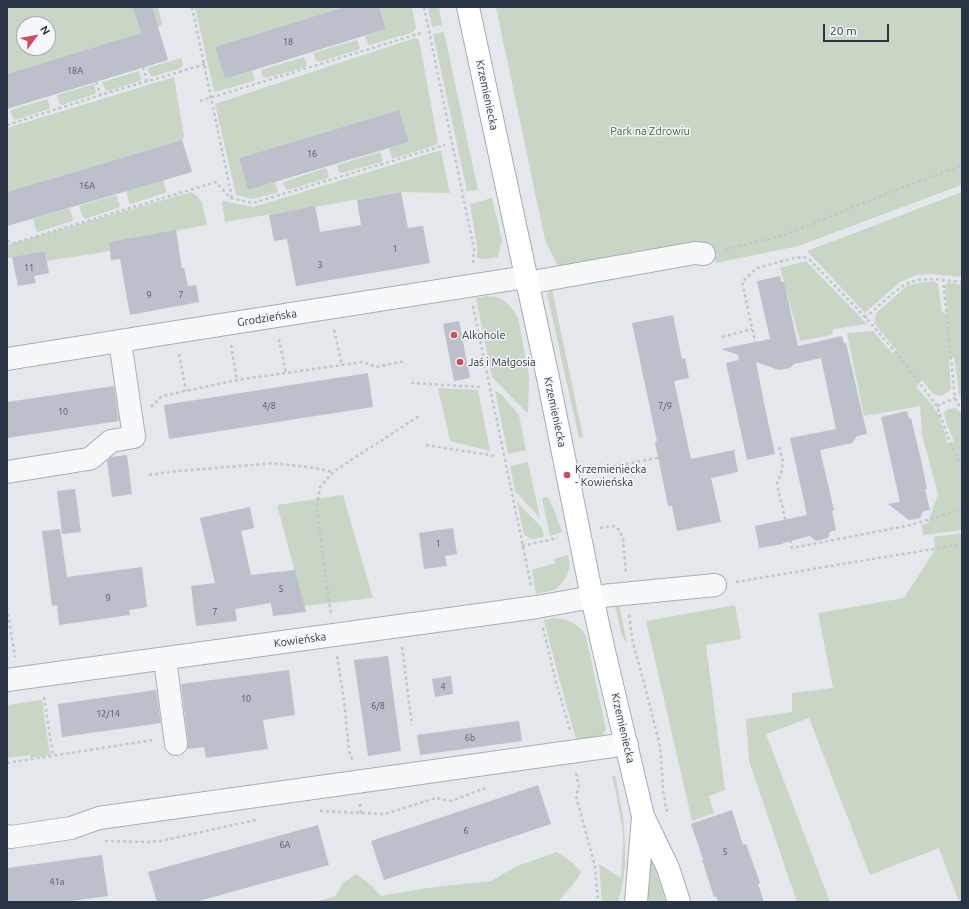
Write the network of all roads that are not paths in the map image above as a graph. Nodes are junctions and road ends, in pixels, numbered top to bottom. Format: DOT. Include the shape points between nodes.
graph roads {
  1 [pos="468,7"];
  2 [pos="704,254"];
  3 [pos="527,280"];
  4 [pos="120,341"];
  5 [pos="7,359"];
  6 [pos="7,472"];
  7 [pos="715,585"];
  8 [pos="592,598"];
  9 [pos="165,659"];
  10 [pos="7,680"];
  11 [pos="176,744"];
  12 [pos="627,744"];
  13 [pos="643,816"];
  14 [pos="7,836"];
  15 [pos="636,902"];
  16 [pos="679,902"];
  1 -- 3 [label="main road, Krzemieniecka"];
  2 -- 3 [label="street, Grodzieńska" via="696,253"];
  3 -- 4 [label="street, Grodzieńska" via="471,286"];
  3 -- 8 [label="main road, Krzemieniecka"];
  4 -- 5 [label="street, Grodzieńska"];
  4 -- 6 [label="street" via="134,437 111,441 91,458"];
  7 -- 8 [label="street, Kowieńska"];
  8 -- 9 [label="street, Kowieńska"];
  8 -- 12 [label="main road, Krzemieniecka"];
  9 -- 10 [label="street, Kowieńska"];
  9 -- 11 [label="street"];
  12 -- 13 [label="main road, Krzemieniecka"];
  12 -- 14 [label="street" via="99,818 73,827"];
  13 -- 15 [label="main road, Krzemieniecka"];
  13 -- 16 [label="main road, Krzemieniecka" via="668,868"];
}
